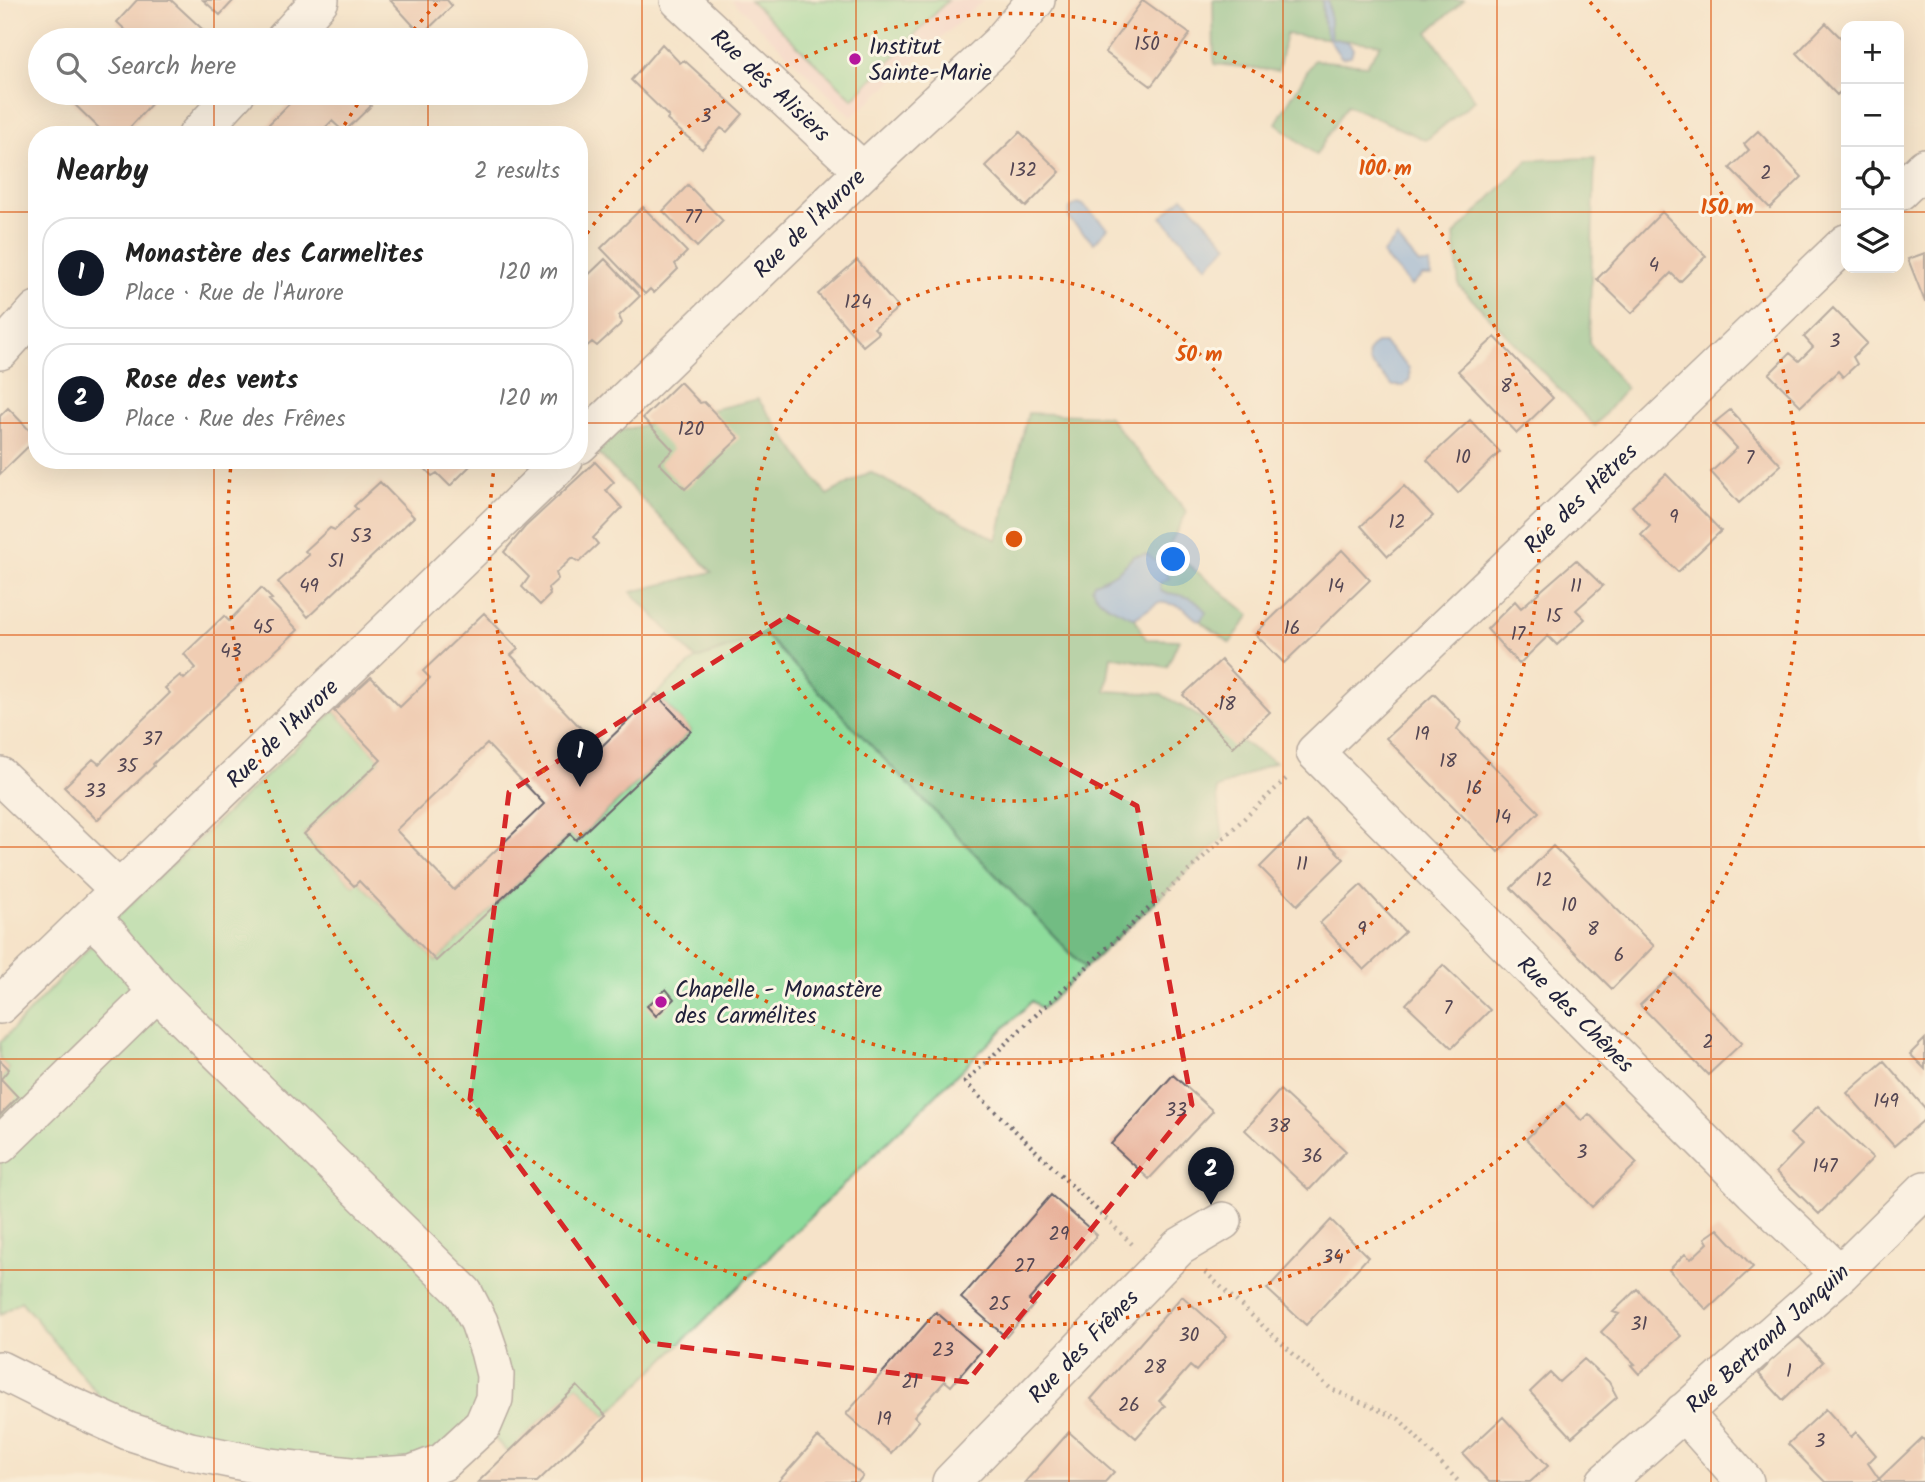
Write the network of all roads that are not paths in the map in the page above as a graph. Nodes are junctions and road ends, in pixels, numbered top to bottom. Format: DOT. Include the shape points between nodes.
graph roads {
  1 [pos="320,0"];
  2 [pos="679,0"];
  3 [pos="1036,0"];
  4 [pos="295,28"];
  5 [pos="225,105"];
  6 [pos="205,126"];
  7 [pos="1925,167"];
  8 [pos="863,170"];
  9 [pos="1904,187"];
  10 [pos="1841,248"];
  11 [pos="28,320"];
  12 [pos="0,351"];
  13 [pos="588,436"];
  14 [pos="555,469"];
  15 [pos="1315,752"];
  16 [pos="0,776"];
  17 [pos="120,890"];
  18 [pos="90,918"];
  19 [pos="157,992"];
  20 [pos="0,1004"];
  21 [pos="0,1144"];
  22 [pos="1925,1190"];
  23 [pos="1223,1221"];
  24 [pos="1840,1274"];
  25 [pos="0,1370"];
  26 [pos="1683,1412"];
  27 [pos="951,1482"];
  28 [pos="1605,1482"];
  29 [pos="1745,1482"];
  1 -- 4 [label="street"];
  2 -- 8 [label="street, Rue des Alisiers"];
  3 -- 8 [label="street, Rue de l'Aurore" via="1000,43"];
  5 -- 6 [label="street"];
  7 -- 9 [label="street"];
  8 -- 13 [label="street, Rue de l'Aurore"];
  10 -- 15 [label="street, Rue des Hêtres"];
  11 -- 12 [label="street"];
  14 -- 17 [label="street, Rue de l'Aurore"];
  15 -- 24 [label="street, Rue des Chênes"];
  16 -- 17 [label="street"];
  17 -- 18 [label="street, Rue de l'Aurore"];
  18 -- 19 [label="street"];
  18 -- 20 [label="street, Rue de l'Aurore"];
  19 -- 21 [label="street"];
  19 -- 25 [label="street" via="464,1293 489,1351 494,1399 483,1425 443,1462 412,1474 359,1477 269,1468 190,1451 128,1431"];
  22 -- 24 [label="street, Rue Bertrand Janquin"];
  23 -- 27 [label="street, Rue des Frênes" via="1169,1258"];
  24 -- 26 [label="street, Rue Bertrand Janquin"];
  26 -- 28 [label="street, Rue Bertrand Janquin"];
  26 -- 29 [label="street"];
}
